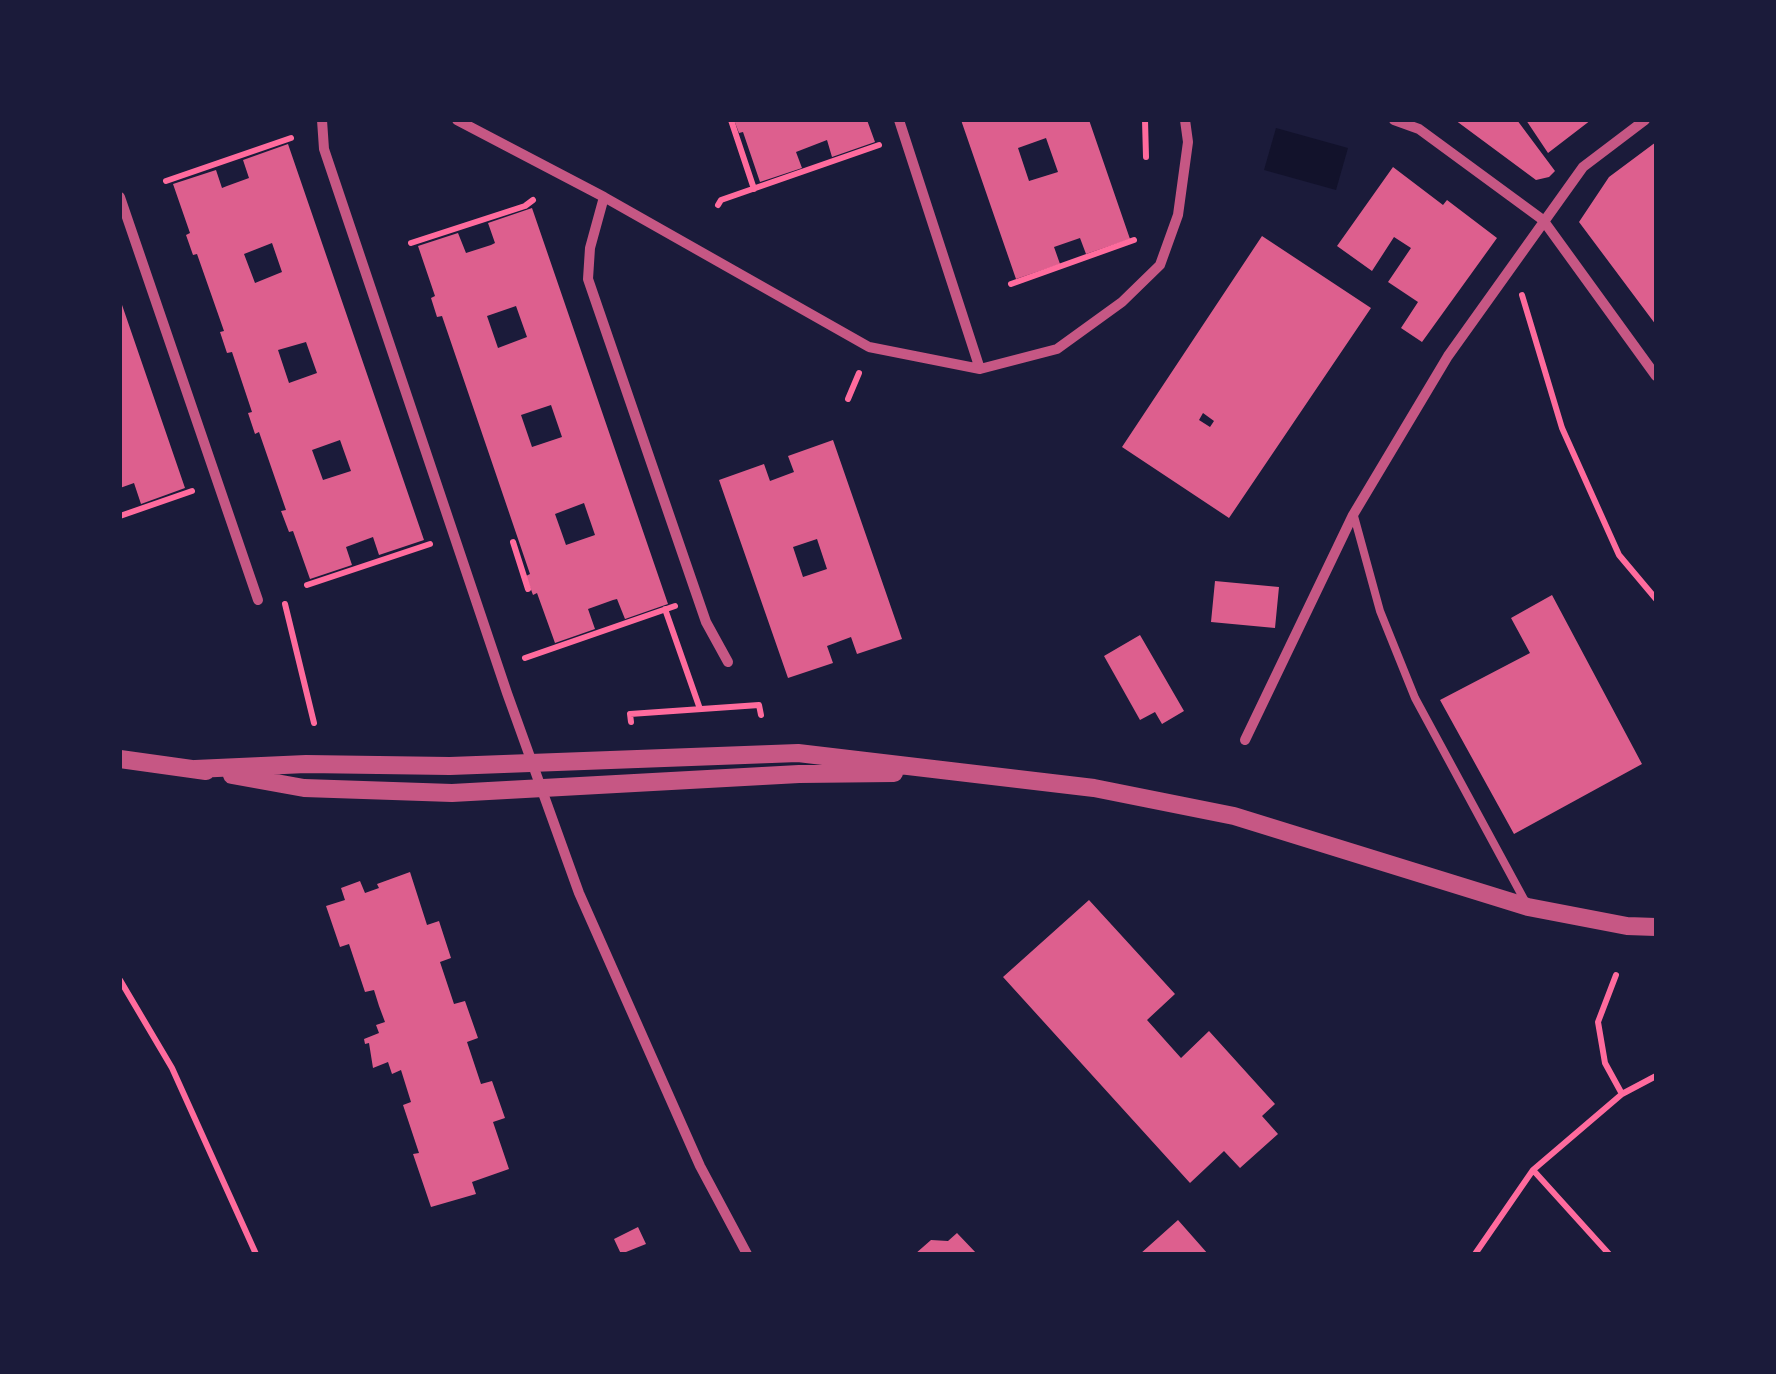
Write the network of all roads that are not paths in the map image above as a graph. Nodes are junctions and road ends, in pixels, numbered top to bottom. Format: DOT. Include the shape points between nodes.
graph roads {
  1 [pos="322,120"];
  2 [pos="457,120"];
  3 [pos="899,120"];
  4 [pos="1185,120"];
  5 [pos="1394,120"];
  6 [pos="1645,120"];
  7 [pos="604,197"];
  8 [pos="120,198"];
  9 [pos="1543,220"];
  10 [pos="980,368"];
  11 [pos="1656,376"];
  12 [pos="1354,515"];
  13 [pos="258,600"];
  14 [pos="728,662"];
  15 [pos="1244,740"];
  16 [pos="120,759"];
  17 [pos="195,768"];
  18 [pos="974,772"];
  19 [pos="538,777"];
  20 [pos="1528,908"];
  21 [pos="1656,926"];
  22 [pos="747,1254"];
  1 -- 19 [label="street" via="324,148"];
  2 -- 7 [label="street"];
  3 -- 10 [label="street"];
  4 -- 10 [label="street" via="1178,215 1160,265 1057,350"];
  5 -- 9 [label="street" via="1419,129"];
  6 -- 9 [label="street" via="1583,167"];
  7 -- 10 [label="street" via="870,347"];
  7 -- 14 [label="street" via="588,280 706,622"];
  8 -- 13 [label="street"];
  9 -- 11 [label="street"];
  9 -- 12 [label="street" via="1448,356"];
  12 -- 15 [label="street"];
  12 -- 20 [label="lane" via="1380,611 1415,698"];
  16 -- 17 [label="street"];
  17 -- 19 [label="street"];
  17 -- 19 [label="street" via="304,788 452,792"];
  18 -- 19 [label="street"];
  18 -- 19 [label="street" via="798,753"];
  18 -- 20 [label="street" via="1234,816"];
  19 -- 22 [label="street" via="636,1020"];
  20 -- 21 [label="street"];
}
